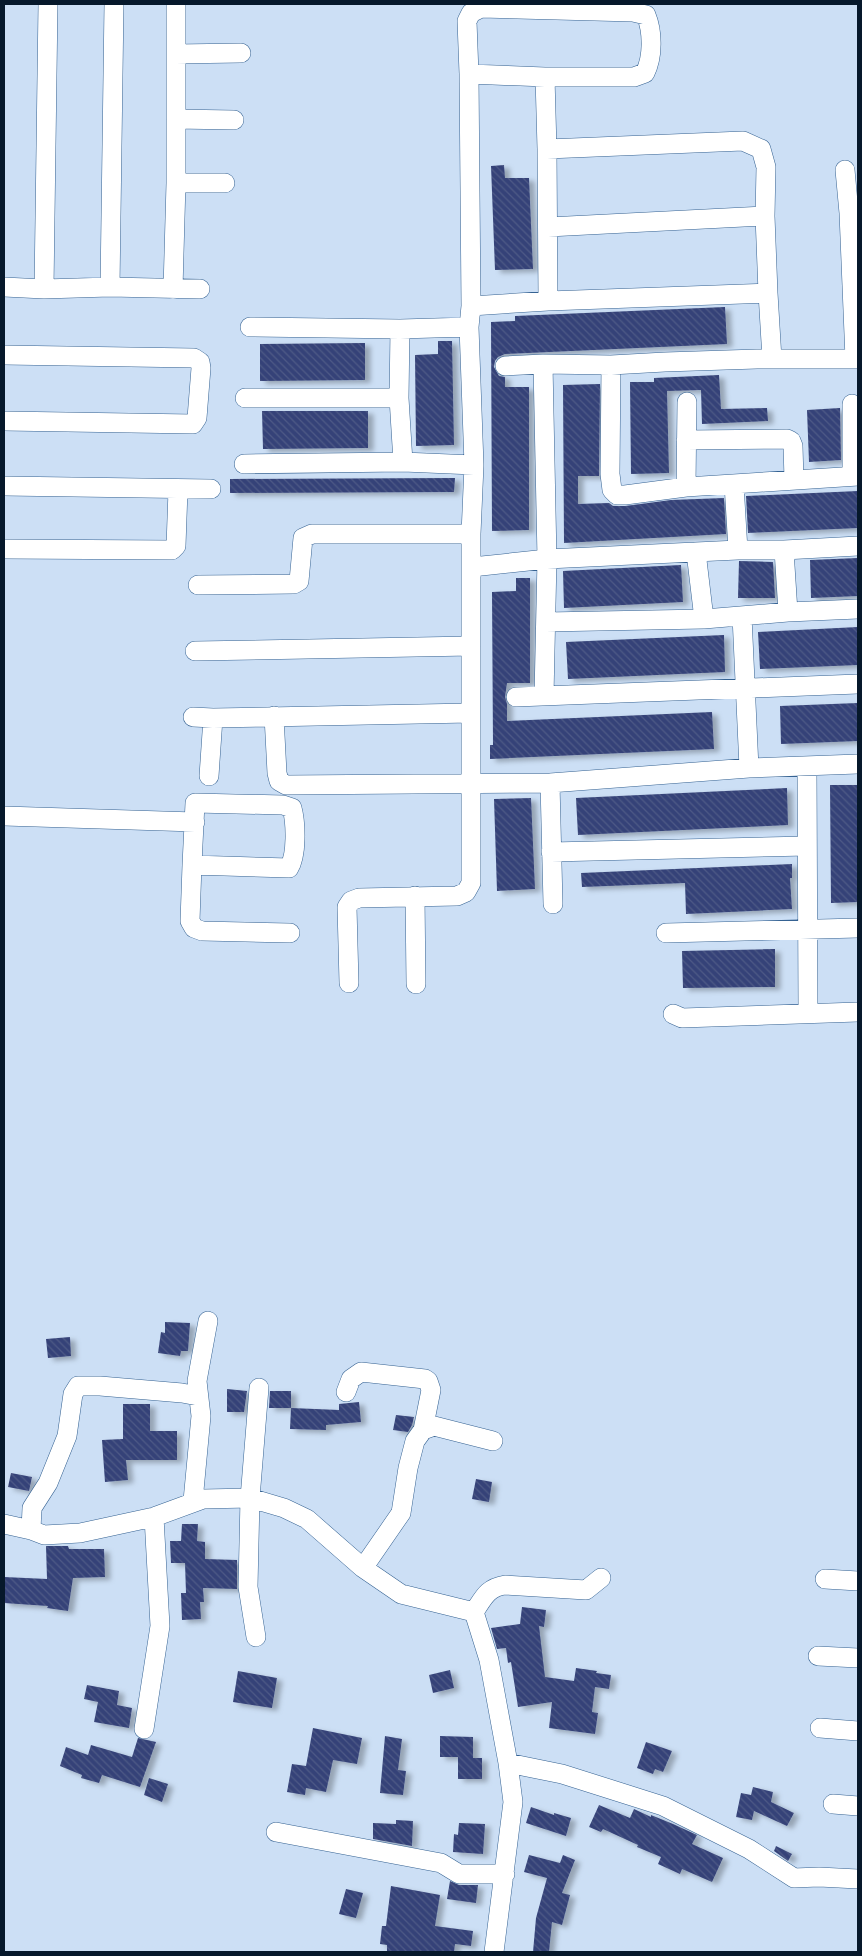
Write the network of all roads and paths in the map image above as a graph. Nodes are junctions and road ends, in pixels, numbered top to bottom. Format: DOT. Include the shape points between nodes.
graph roads {
  1 [pos="48,4"];
  2 [pos="114,4"];
  3 [pos="176,4"];
  4 [pos="241,53"];
  5 [pos="176,54"];
  6 [pos="469,74"];
  7 [pos="545,76"];
  8 [pos="176,120"];
  9 [pos="234,120"];
  10 [pos="547,149"];
  11 [pos="845,170"];
  12 [pos="176,183"];
  13 [pos="225,183"];
  14 [pos="765,216"];
  15 [pos="548,227"];
  16 [pos="4,287"];
  17 [pos="110,287"];
  18 [pos="44,289"];
  19 [pos="174,289"];
  20 [pos="200,289"];
  21 [pos="768,293"];
  22 [pos="548,300"];
  23 [pos="471,306"];
  24 [pos="250,327"];
  25 [pos="469,327"];
  26 [pos="400,328"];
  27 [pos="4,355"];
  28 [pos="772,359"];
  29 [pos="857,359"];
  30 [pos="543,364"];
  31 [pos="505,366"];
  32 [pos="611,366"];
  33 [pos="245,398"];
  34 [pos="399,398"];
  35 [pos="688,402"];
  36 [pos="852,404"];
  37 [pos="4,421"];
  38 [pos="686,440"];
  39 [pos="403,462"];
  40 [pos="244,464"];
  41 [pos="474,465"];
  42 [pos="855,476"];
  43 [pos="794,480"];
  44 [pos="734,484"];
  45 [pos="4,486"];
  46 [pos="686,487"];
  47 [pos="211,489"];
  48 [pos="178,490"];
  49 [pos="471,534"];
  50 [pos="858,546"];
  51 [pos="4,549"];
  52 [pos="738,550"];
  53 [pos="784,550"];
  54 [pos="696,552"];
  55 [pos="547,559"];
  56 [pos="472,567"];
  57 [pos="198,585"];
  58 [pos="858,609"];
  59 [pos="788,612"];
  60 [pos="742,616"];
  61 [pos="704,619"];
  62 [pos="546,622"];
  63 [pos="471,646"];
  64 [pos="195,651"];
  65 [pos="858,684"];
  66 [pos="745,689"];
  67 [pos="544,696"];
  68 [pos="516,697"];
  69 [pos="470,713"];
  70 [pos="274,716"];
  71 [pos="193,717"];
  72 [pos="213,718"];
  73 [pos="858,764"];
  74 [pos="808,766"];
  75 [pos="749,768"];
  76 [pos="209,776"];
  77 [pos="472,783"];
  78 [pos="550,784"];
  79 [pos="4,816"];
  80 [pos="195,822"];
  81 [pos="807,846"];
  82 [pos="551,852"];
  83 [pos="192,865"];
  84 [pos="415,896"];
  85 [pos="552,904"];
  86 [pos="858,928"];
  87 [pos="807,929"];
  88 [pos="290,933"];
  89 [pos="666,934"];
  90 [pos="349,983"];
  91 [pos="416,984"];
  92 [pos="858,1012"];
  93 [pos="808,1013"];
  94 [pos="673,1014"];
  95 [pos="208,1321"];
  96 [pos="259,1388"];
  97 [pos="346,1392"];
  98 [pos="198,1396"];
  99 [pos="423,1430"];
  100 [pos="493,1441"];
  101 [pos="250,1498"];
  102 [pos="193,1501"];
  103 [pos="154,1517"];
  104 [pos="4,1524"];
  105 [pos="31,1530"];
  106 [pos="363,1568"];
  107 [pos="601,1578"];
  108 [pos="824,1578"];
  109 [pos="858,1581"];
  110 [pos="474,1612"];
  111 [pos="256,1637"];
  112 [pos="818,1656"];
  113 [pos="858,1658"];
  114 [pos="820,1728"];
  115 [pos="144,1729"];
  116 [pos="858,1732"];
  117 [pos="508,1763"];
  118 [pos="833,1804"];
  119 [pos="858,1806"];
  120 [pos="276,1832"];
  121 [pos="505,1874"];
  122 [pos="858,1879"];
  123 [pos="494,1952"];
  1 -- 18 [label="street"];
  2 -- 17 [label="street"];
  3 -- 5 [label="street"];
  4 -- 5 [label="street"];
  5 -- 8 [label="street"];
  6 -- 7 [label="street"];
  6 -- 7 [label="street" via="467,21 471,13 480,8 646,15 650,26 650,63 645,74 634,77"];
  6 -- 23 [label="street"];
  7 -- 10 [label="street"];
  8 -- 9 [label="street"];
  8 -- 12 [label="street"];
  10 -- 14 [label="street" via="743,141 761,149 766,167"];
  10 -- 15 [label="street"];
  11 -- 29 [label="street"];
  12 -- 13 [label="street"];
  12 -- 19 [label="street"];
  14 -- 15 [label="street"];
  14 -- 21 [label="street"];
  15 -- 22 [label="street"];
  16 -- 18 [label="street"];
  17 -- 18 [label="street"];
  17 -- 19 [label="street"];
  19 -- 20 [label="street"];
  21 -- 22 [label="street"];
  21 -- 28 [label="street"];
  22 -- 23 [label="street"];
  23 -- 25 [label="street"];
  24 -- 26 [label="street"];
  25 -- 26 [label="street"];
  25 -- 41 [label="street"];
  26 -- 34 [label="street"];
  27 -- 37 [label="street" via="194,358 200,362 201,368 198,418 193,424"];
  28 -- 29 [label="street"];
  28 -- 32 [label="street"];
  30 -- 31 [label="street"];
  30 -- 32 [label="street"];
  30 -- 55 [label="street"];
  32 -- 46 [label="street" via="612,490 617,495 625,495"];
  33 -- 34 [label="street"];
  34 -- 39 [label="street"];
  35 -- 38 [label="street"];
  36 -- 42 [label="street"];
  38 -- 43 [label="street" via="787,439 793,446"];
  38 -- 46 [label="street"];
  39 -- 40 [label="street"];
  39 -- 41 [label="street"];
  41 -- 49 [label="street"];
  42 -- 43 [label="street"];
  43 -- 44 [label="street"];
  44 -- 46 [label="street"];
  44 -- 52 [label="street"];
  45 -- 48 [label="street"];
  47 -- 48 [label="street"];
  48 -- 51 [label="street" via="176,546 172,550"];
  49 -- 56 [label="street"];
  49 -- 57 [label="street" via="312,534 303,538 301,574 294,584"];
  50 -- 53 [label="street"];
  52 -- 53 [label="street"];
  52 -- 54 [label="street"];
  53 -- 59 [label="street"];
  54 -- 55 [label="street"];
  54 -- 61 [label="street"];
  55 -- 56 [label="street"];
  55 -- 62 [label="street"];
  56 -- 63 [label="street"];
  58 -- 59 [label="street"];
  59 -- 60 [label="street"];
  60 -- 61 [label="street"];
  60 -- 66 [label="street"];
  61 -- 62 [label="street"];
  62 -- 67 [label="street"];
  63 -- 64 [label="street"];
  63 -- 69 [label="street"];
  65 -- 66 [label="street"];
  66 -- 67 [label="street"];
  66 -- 75 [label="street"];
  67 -- 68 [label="street"];
  69 -- 70 [label="street"];
  69 -- 77 [label="street"];
  70 -- 72 [label="street"];
  70 -- 77 [label="street" via="277,773 279,781 286,785"];
  71 -- 72 [label="street"];
  72 -- 76 [label="street"];
  73 -- 74 [label="street"];
  74 -- 75 [label="street"];
  74 -- 81 [label="street"];
  75 -- 78 [label="street"];
  77 -- 78 [label="street"];
  77 -- 84 [label="street" via="471,883 466,892 457,896"];
  78 -- 82 [label="street"];
  79 -- 80 [label="street"];
  80 -- 83 [label="street"];
  80 -- 83 [label="street" via="195,803 288,806 295,818 293,861 289,868 281,869"];
  81 -- 82 [label="street"];
  81 -- 87 [label="street"];
  82 -- 85 [label="street"];
  83 -- 88 [label="street" via="190,921 194,928 202,931"];
  84 -- 90 [label="street" via="351,901 347,907"];
  84 -- 91 [label="street"];
  86 -- 87 [label="street"];
  87 -- 89 [label="street"];
  87 -- 93 [label="street"];
  92 -- 93 [label="street"];
  93 -- 94 [label="street" via="682,1018"];
  95 -- 98 [label="street" via="197,1381"];
  96 -- 101 [label="street"];
  97 -- 99 [label="street" via="351,1379 361,1372 425,1379 431,1390"];
  98 -- 102 [label="street" via="201,1416"];
  98 -- 105 [label="street" via="109,1386 78,1386 73,1394 67,1436 48,1483 32,1508"];
  99 -- 100 [label="street" via="434,1426"];
  99 -- 106 [label="street" via="415,1441 401,1513"];
  101 -- 102 [label="street"];
  101 -- 106 [label="street" via="307,1519"];
  101 -- 111 [label="street" via="248,1587"];
  102 -- 103 [label="street"];
  103 -- 105 [label="street" via="80,1533 44,1535"];
  103 -- 115 [label="street" via="160,1626"];
  104 -- 105 [label="street"];
  106 -- 110 [label="street" via="401,1594"];
  107 -- 110 [label="street" via="586,1590 494,1586"];
  108 -- 109 [label="street"];
  110 -- 117 [label="street" via="489,1660"];
  112 -- 113 [label="street"];
  114 -- 116 [label="street"];
  117 -- 121 [label="street" via="513,1802"];
  117 -- 122 [label="street" via="562,1774 663,1806 749,1849 794,1878"];
  118 -- 119 [label="street"];
  120 -- 121 [label="street" via="442,1864 459,1874"];
  121 -- 123 [label="street"];
}
